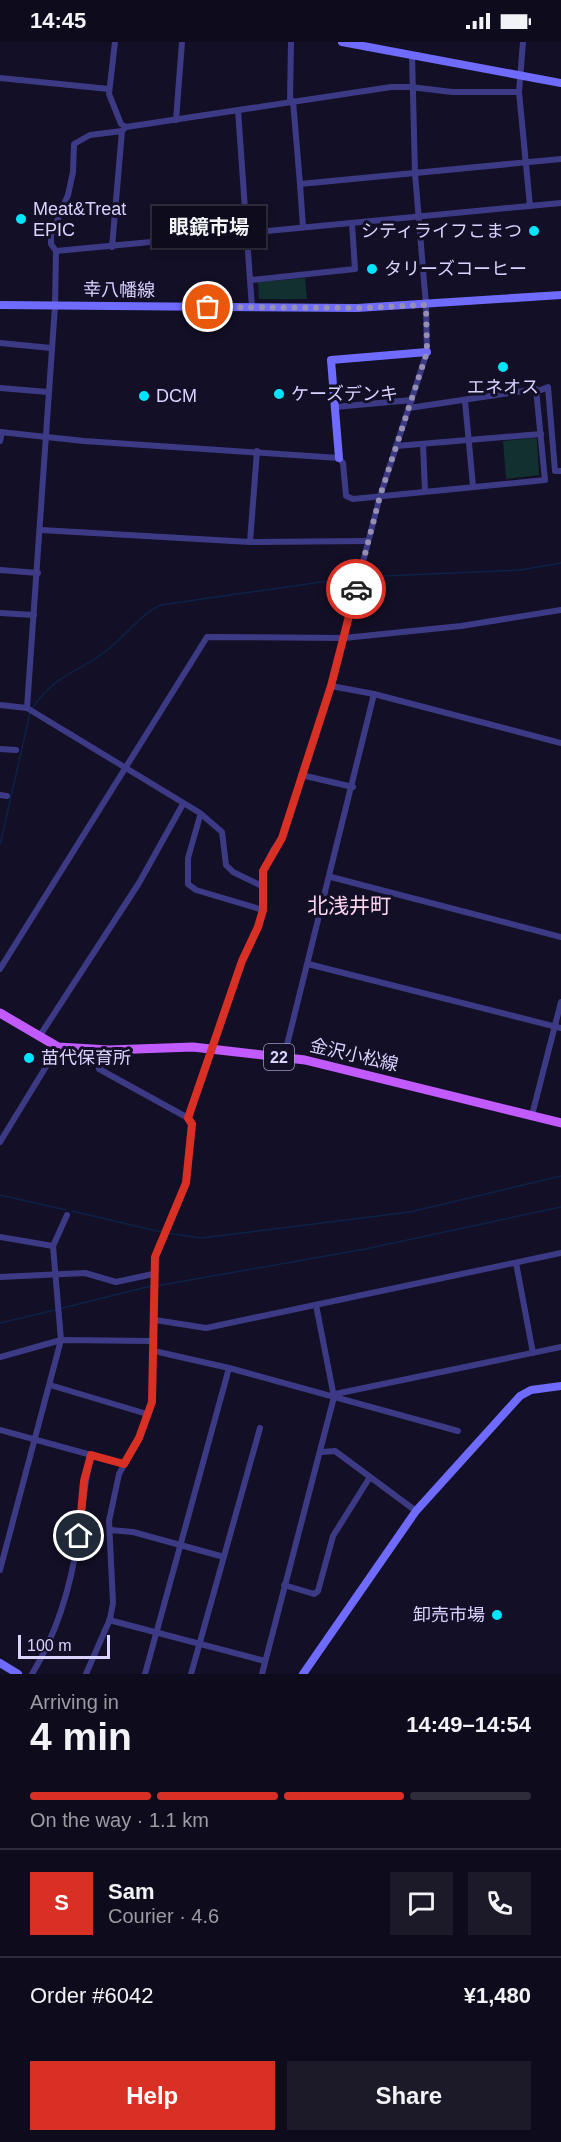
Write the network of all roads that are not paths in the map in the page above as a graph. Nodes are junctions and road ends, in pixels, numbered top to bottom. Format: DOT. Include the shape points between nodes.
graph roads {
  1 [pos="115,42"];
  2 [pos="182,42"];
  3 [pos="291,42"];
  4 [pos="345,42"];
  5 [pos="523,42"];
  6 [pos="381,46"];
  7 [pos="412,55"];
  8 [pos="521,76"];
  9 [pos="0,78"];
  10 [pos="561,83"];
  11 [pos="411,87"];
  12 [pos="109,88"];
  13 [pos="519,92"];
  14 [pos="292,102"];
  15 [pos="238,110"];
  16 [pos="177,120"];
  17 [pos="124,129"];
  18 [pos="561,159"];
  19 [pos="527,162"];
  20 [pos="415,173"];
  21 [pos="300,184"];
  22 [pos="561,203"];
  23 [pos="530,206"];
  24 [pos="418,216"];
  25 [pos="352,224"];
  26 [pos="303,227"];
  27 [pos="247,233"];
  28 [pos="112,247"];
  29 [pos="56,250"];
  30 [pos="251,280"];
  31 [pos="561,295"];
  32 [pos="0,305"];
  33 [pos="426,305"];
  34 [pos="55,306"];
  35 [pos="252,308"];
  36 [pos="0,343"];
  37 [pos="51,348"];
  38 [pos="427,352"];
  39 [pos="0,388"];
  40 [pos="48,392"];
  41 [pos="536,392"];
  42 [pos="412,400"];
  43 [pos="465,401"];
  44 [pos="335,406"];
  45 [pos="409,408"];
  46 [pos="1,432"];
  47 [pos="541,434"];
  48 [pos="46,436"];
  49 [pos="0,441"];
  50 [pos="468,441"];
  51 [pos="423,444"];
  52 [pos="396,446"];
  53 [pos="257,451"];
  54 [pos="339,458"];
  55 [pos="561,471"];
  56 [pos="473,486"];
  57 [pos="425,491"];
  58 [pos="380,496"];
  59 [pos="41,530"];
  60 [pos="368,541"];
  61 [pos="250,542"];
  62 [pos="0,570"];
  63 [pos="38,573"];
  64 [pos="561,610"];
  65 [pos="0,613"];
  66 [pos="34,615"];
  67 [pos="344,638"];
  68 [pos="331,686"];
  69 [pos="374,694"];
  70 [pos="0,705"];
  71 [pos="27,708"];
  72 [pos="561,743"];
  73 [pos="0,749"];
  74 [pos="16,750"];
  75 [pos="125,770"];
  76 [pos="301,775"];
  77 [pos="353,787"];
  78 [pos="183,804"];
  79 [pos="200,816"];
  80 [pos="331,877"];
  81 [pos="262,886"];
  82 [pos="263,910"];
  83 [pos="561,937"];
  84 [pos="308,964"];
  85 [pos="0,969"];
  86 [pos="561,1002"];
  87 [pos="0,1013"];
  88 [pos="558,1027"];
  89 [pos="39,1037"];
  90 [pos="58,1047"];
  91 [pos="214,1048"];
  92 [pos="109,1050"];
  93 [pos="284,1057"];
  94 [pos="532,1115"];
  95 [pos="188,1118"];
  96 [pos="561,1123"];
  97 [pos="0,1142"];
  98 [pos="67,1215"];
  99 [pos="0,1237"];
  100 [pos="53,1246"];
  101 [pos="561,1253"];
  102 [pos="516,1263"];
  103 [pos="55,1273"];
  104 [pos="152,1276"];
  105 [pos="0,1277"];
  106 [pos="316,1305"];
  107 [pos="154,1316"];
  108 [pos="62,1340"];
  109 [pos="153,1341"];
  110 [pos="561,1347"];
  111 [pos="154,1351"];
  112 [pos="533,1353"];
  113 [pos="0,1357"];
  114 [pos="229,1368"];
  115 [pos="50,1385"];
  116 [pos="561,1386"];
  117 [pos="335,1396"];
  118 [pos="147,1414"];
  119 [pos="260,1428"];
  120 [pos="0,1430"];
  121 [pos="458,1431"];
  122 [pos="34,1438"];
  123 [pos="322,1452"];
  124 [pos="91,1455"];
  125 [pos="124,1464"];
  126 [pos="370,1477"];
  127 [pos="414,1509"];
  128 [pos="110,1530"];
  129 [pos="181,1545"];
  130 [pos="224,1557"];
  131 [pos="0,1570"];
  132 [pos="285,1585"];
  133 [pos="109,1620"];
  134 [pos="156,1633"];
  135 [pos="199,1644"];
  136 [pos="265,1661"];
  137 [pos="0,1663"];
  138 [pos="18,1674"];
  139 [pos="32,1674"];
  140 [pos="86,1674"];
  141 [pos="146,1674"];
  142 [pos="191,1674"];
  143 [pos="262,1674"];
  144 [pos="303,1674"];
  1 -- 12 [label="street"];
  2 -- 16 [label="street"];
  3 -- 14 [label="street"];
  4 -- 6 [label="street"];
  5 -- 8 [label="street"];
  6 -- 7 [label="street"];
  7 -- 8 [label="street"];
  7 -- 11 [label="street"];
  8 -- 10 [label="street"];
  8 -- 13 [label="street"];
  9 -- 12 [label="street"];
  11 -- 13 [label="street" via="452,92"];
  11 -- 14 [label="street"];
  11 -- 20 [label="street"];
  12 -- 17 [label="street"];
  13 -- 19 [label="street"];
  14 -- 15 [label="street"];
  14 -- 21 [label="street"];
  15 -- 16 [label="street"];
  15 -- 27 [label="street"];
  16 -- 17 [label="street"];
  17 -- 28 [label="street"];
  17 -- 29 [label="street" via="90,135 74,144 68,195 51,235"];
  18 -- 19 [label="street"];
  19 -- 20 [label="street"];
  19 -- 23 [label="street"];
  20 -- 21 [label="street"];
  20 -- 24 [label="street"];
  21 -- 26 [label="street"];
  22 -- 23 [label="street"];
  23 -- 24 [label="street"];
  24 -- 25 [label="street"];
  24 -- 33 [label="street"];
  25 -- 26 [label="street"];
  25 -- 30 [label="street" via="355,269"];
  26 -- 27 [label="street"];
  27 -- 28 [label="street"];
  27 -- 30 [label="street"];
  28 -- 29 [label="street"];
  29 -- 34 [label="street"];
  30 -- 35 [label="street"];
  31 -- 33 [label="street, 幸八幡線"];
  32 -- 34 [label="street, 幸八幡線"];
  33 -- 35 [label="street, 幸八幡線"];
  33 -- 38 [label="street"];
  34 -- 35 [label="street, 幸八幡線"];
  34 -- 37 [label="street"];
  36 -- 37 [label="street"];
  37 -- 40 [label="street"];
  38 -- 42 [label="street"];
  38 -- 44 [label="street" via="331,360"];
  39 -- 40 [label="street"];
  40 -- 48 [label="street"];
  41 -- 43 [label="street"];
  41 -- 47 [label="street"];
  41 -- 55 [label="street" via="548,387 555,471"];
  42 -- 44 [label="street"];
  42 -- 45 [label="street"];
  43 -- 45 [label="street"];
  43 -- 50 [label="street"];
  44 -- 54 [label="street"];
  45 -- 52 [label="street"];
  46 -- 48 [label="street"];
  46 -- 49 [label="street"];
  47 -- 50 [label="street"];
  47 -- 56 [label="street" via="545,480"];
  48 -- 53 [label="street"];
  48 -- 59 [label="street"];
  50 -- 51 [label="street"];
  50 -- 56 [label="street"];
  51 -- 52 [label="street"];
  51 -- 57 [label="street"];
  52 -- 58 [label="street"];
  53 -- 54 [label="street"];
  53 -- 61 [label="street"];
  54 -- 58 [label="street" via="343,463 346,496"];
  56 -- 57 [label="street"];
  57 -- 58 [label="street"];
  58 -- 60 [label="street"];
  59 -- 61 [label="street"];
  59 -- 63 [label="street"];
  60 -- 61 [label="street"];
  60 -- 67 [label="street"];
  62 -- 63 [label="street"];
  63 -- 66 [label="street"];
  64 -- 67 [label="street" via="461,626"];
  65 -- 66 [label="street"];
  66 -- 71 [label="street"];
  67 -- 68 [label="street"];
  67 -- 75 [label="street" via="207,637"];
  68 -- 69 [label="street"];
  68 -- 76 [label="street"];
  69 -- 72 [label="street"];
  69 -- 77 [label="street"];
  70 -- 71 [label="street"];
  71 -- 75 [label="street"];
  73 -- 74 [label="street"];
  75 -- 78 [label="street"];
  75 -- 85 [label="street"];
  76 -- 77 [label="street"];
  76 -- 81 [label="street" via="282,838 263,871"];
  77 -- 80 [label="street"];
  78 -- 79 [label="street"];
  78 -- 89 [label="street" via="139,883"];
  79 -- 81 [label="street" via="222,832 225,865"];
  79 -- 82 [label="street" via="188,858 188,884 196,890"];
  80 -- 83 [label="street"];
  80 -- 84 [label="street"];
  81 -- 82 [label="street"];
  82 -- 91 [label="street"];
  84 -- 88 [label="street"];
  84 -- 93 [label="street"];
  86 -- 88 [label="street"];
  87 -- 89 [label="main road, 金沢小松線 / 22"];
  88 -- 94 [label="street"];
  89 -- 90 [label="main road, 金沢小松線 / 22"];
  90 -- 92 [label="main road, 金沢小松線 / 22"];
  90 -- 97 [label="street"];
  91 -- 92 [label="main road, 金沢小松線 / 22"];
  91 -- 93 [label="main road, 金沢小松線 / 22"];
  91 -- 95 [label="street"];
  92 -- 95 [label="street" via="99,1069"];
  93 -- 94 [label="main road, 金沢小松線 / 22"];
  94 -- 96 [label="main road, 金沢小松線 / 22"];
  95 -- 104 [label="street" via="192,1124 186,1183 155,1257"];
  98 -- 100 [label="street"];
  99 -- 100 [label="street"];
  100 -- 103 [label="street"];
  101 -- 102 [label="street"];
  102 -- 106 [label="street"];
  102 -- 112 [label="street"];
  103 -- 104 [label="street" via="85,1273 116,1282"];
  103 -- 105 [label="street"];
  103 -- 108 [label="street"];
  104 -- 107 [label="street"];
  106 -- 107 [label="street" via="206,1328"];
  106 -- 117 [label="street"];
  107 -- 109 [label="street"];
  108 -- 109 [label="street"];
  108 -- 113 [label="street"];
  108 -- 115 [label="street"];
  109 -- 111 [label="street"];
  110 -- 112 [label="street"];
  111 -- 114 [label="street"];
  111 -- 118 [label="street" via="152,1402"];
  112 -- 117 [label="street"];
  114 -- 117 [label="street"];
  114 -- 129 [label="street"];
  115 -- 118 [label="street"];
  115 -- 122 [label="street"];
  116 -- 127 [label="street" via="531,1390 520,1396"];
  117 -- 121 [label="street"];
  117 -- 123 [label="street"];
  118 -- 125 [label="street"];
  119 -- 130 [label="street"];
  120 -- 122 [label="street"];
  122 -- 124 [label="street"];
  122 -- 131 [label="street"];
  123 -- 126 [label="street" via="334,1451"];
  123 -- 132 [label="street"];
  124 -- 125 [label="street"];
  124 -- 139 [label="street" via="71,1577 58,1621"];
  125 -- 128 [label="street" via="116,1484"];
  126 -- 127 [label="street"];
  126 -- 132 [label="street" via="333,1536 318,1591 314,1594"];
  127 -- 144 [label="street"];
  128 -- 129 [label="street"];
  128 -- 133 [label="street" via="113,1604"];
  129 -- 130 [label="street"];
  129 -- 134 [label="street"];
  130 -- 135 [label="street"];
  132 -- 136 [label="street"];
  133 -- 134 [label="street"];
  133 -- 140 [label="street"];
  134 -- 135 [label="street"];
  134 -- 141 [label="street"];
  135 -- 136 [label="street"];
  135 -- 142 [label="street"];
  136 -- 143 [label="street"];
  137 -- 138 [label="street"];
}
